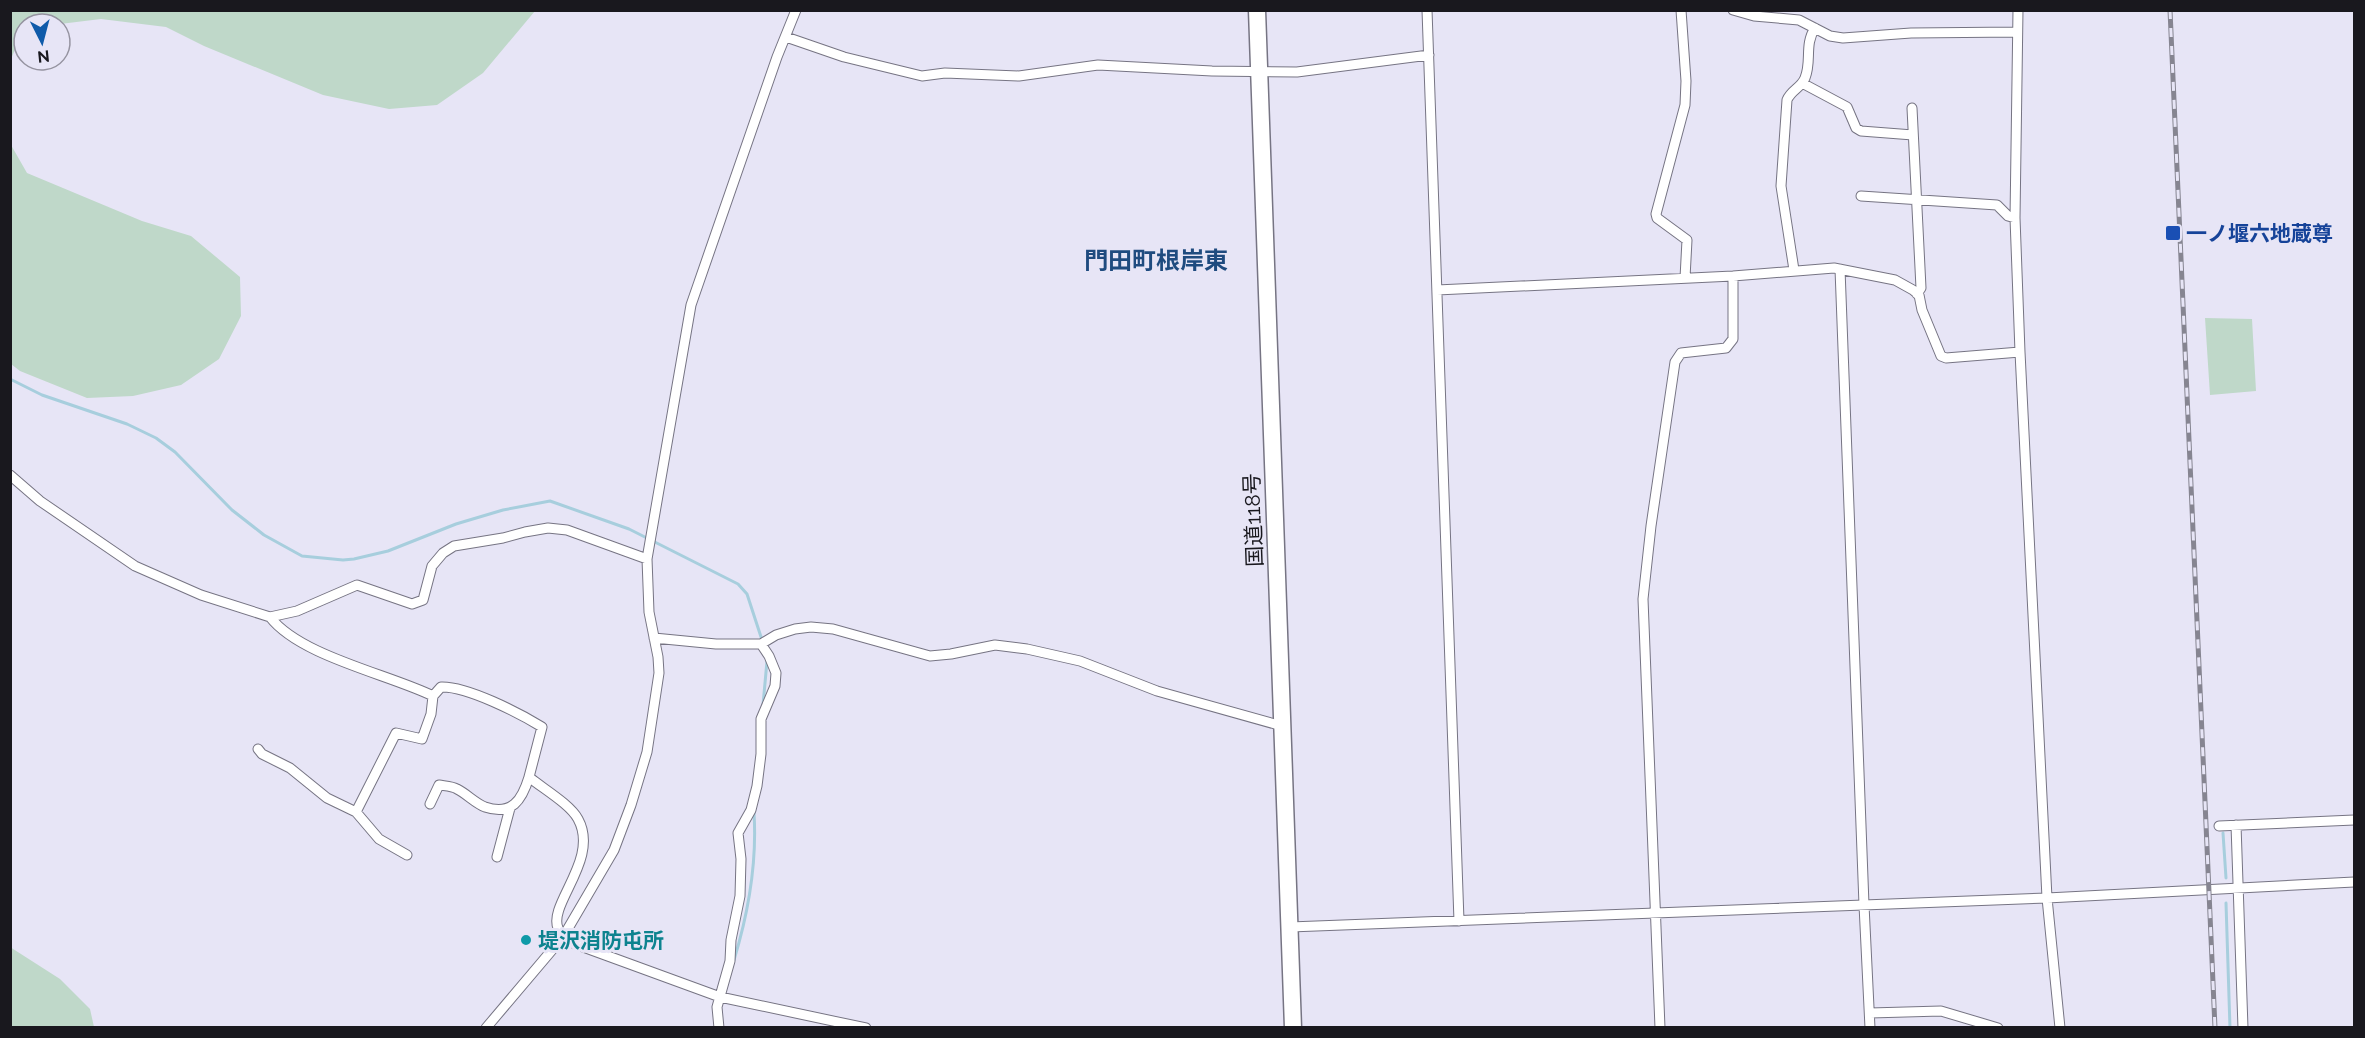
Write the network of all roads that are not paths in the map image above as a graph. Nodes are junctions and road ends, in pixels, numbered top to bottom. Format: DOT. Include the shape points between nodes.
graph roads {
  1 [pos="796,10"];
  2 [pos="1257,10"];
  3 [pos="1427,10"];
  4 [pos="1681,10"];
  5 [pos="1733,10"];
  6 [pos="2018,10"];
  7 [pos="1815,28"];
  8 [pos="2017,32"];
  9 [pos="786,37"];
  10 [pos="1429,55"];
  11 [pos="1259,72"];
  12 [pos="1802,83"];
  13 [pos="1912,108"];
  14 [pos="1913,135"];
  15 [pos="1861,196"];
  16 [pos="1916,200"];
  17 [pos="2015,218"];
  18 [pos="1840,268"];
  19 [pos="1794,270"];
  20 [pos="1733,276"];
  21 [pos="1685,278"];
  22 [pos="1437,290"];
  23 [pos="1917,294"];
  24 [pos="2020,352"];
  25 [pos="10,475"];
  26 [pos="647,559"];
  27 [pos="270,617"];
  28 [pos="654,638"];
  29 [pos="761,644"];
  30 [pos="433,696"];
  31 [pos="1282,726"];
  32 [pos="258,749"];
  33 [pos="529,777"];
  34 [pos="430,804"];
  35 [pos="510,808"];
  36 [pos="356,812"];
  37 [pos="2355,820"];
  38 [pos="2236,825"];
  39 [pos="2219,826"];
  40 [pos="407,855"];
  41 [pos="497,857"];
  42 [pos="2355,882"];
  43 [pos="2238,888"];
  44 [pos="2047,898"];
  45 [pos="1864,905"];
  46 [pos="1655,913"];
  47 [pos="1459,921"];
  48 [pos="1290,927"];
  49 [pos="563,937"];
  50 [pos="720,997"];
  51 [pos="717,1007"];
  52 [pos="1869,1013"];
  53 [pos="486,1028"];
  54 [pos="719,1028"];
  55 [pos="727,1028"];
  56 [pos="867,1028"];
  57 [pos="1293,1028"];
  58 [pos="1660,1028"];
  59 [pos="1870,1028"];
  60 [pos="1998,1028"];
  61 [pos="2060,1028"];
  62 [pos="2243,1028"];
  1 -- 9 [label="street"];
  2 -- 11 [label="highway, 国道118号"];
  3 -- 10 [label="street"];
  4 -- 21 [label="street" via="1685,105 1656,214 1687,240"];
  5 -- 7 [label="street" via="1799,20"];
  6 -- 8 [label="street"];
  7 -- 8 [label="street" via="1843,38"];
  7 -- 12 [label="street" via="1808,38 1807,71"];
  8 -- 17 [label="street"];
  9 -- 11 [label="street" via="844,57 922,76 1019,76 1098,65"];
  9 -- 26 [label="street" via="691,305"];
  10 -- 11 [label="street" via="1297,72"];
  10 -- 22 [label="street"];
  11 -- 31 [label="highway, 国道118号"];
  12 -- 14 [label="street" via="1847,107 1861,131"];
  12 -- 19 [label="street" via="1787,100 1781,166"];
  13 -- 14 [label="street"];
  14 -- 16 [label="street"];
  15 -- 16 [label="street"];
  16 -- 17 [label="street" via="1997,205"];
  16 -- 23 [label="street" via="1921,288"];
  17 -- 24 [label="street"];
  18 -- 19 [label="street"];
  18 -- 23 [label="street" via="1895,280"];
  18 -- 45 [label="street"];
  19 -- 20 [label="street"];
  20 -- 21 [label="street"];
  20 -- 46 [label="street" via="1730,345 1681,353 1675,362 1651,526 1643,599"];
  21 -- 22 [label="street"];
  22 -- 47 [label="street"];
  23 -- 24 [label="street" via="1941,357"];
  24 -- 44 [label="street"];
  25 -- 27 [label="street" via="40,501 135,566 201,595"];
  26 -- 27 [label="street" via="567,530 548,528 448,549 432,566 423,600 418,603 357,585 297,611"];
  26 -- 28 [label="street"];
  27 -- 30 [label="street" via="280,629 312,647"];
  28 -- 29 [label="street"];
  28 -- 49 [label="street" via="659,673 647,752 631,805 614,850"];
  29 -- 31 [label="street" via="785,632 811,627 833,629 930,656 995,645 1027,649 1080,661 1157,691"];
  29 -- 50 [label="street" via="776,673 775,686 761,719 761,754 751,810 738,834 740,896"];
  30 -- 33 [label="street" via="441,687 454,687 542,727"];
  30 -- 36 [label="street" via="422,739 396,734"];
  31 -- 48 [label="highway, 国道118号"];
  32 -- 36 [label="street" via="290,768 327,798"];
  33 -- 35 [label="street" via="524,794"];
  33 -- 49 [label="street" via="571,811 583,836 582,859 558,914 557,927"];
  34 -- 35 [label="street" via="439,785 455,788 485,807"];
  35 -- 41 [label="street"];
  36 -- 40 [label="street" via="379,839"];
  37 -- 38 [label="street"];
  38 -- 39 [label="street"];
  38 -- 43 [label="street"];
  42 -- 43 [label="street"];
  43 -- 44 [label="street"];
  43 -- 62 [label="street"];
  44 -- 45 [label="street"];
  44 -- 61 [label="street"];
  45 -- 46 [label="street"];
  45 -- 52 [label="street"];
  46 -- 47 [label="street"];
  46 -- 58 [label="street"];
  47 -- 48 [label="street"];
  48 -- 57 [label="highway, 国道118号"];
  49 -- 50 [label="street"];
  49 -- 53 [label="street"];
  50 -- 51 [label="street"];
  50 -- 56 [label="street"];
  51 -- 54 [label="street"];
  51 -- 55 [label="street"];
  52 -- 59 [label="street"];
  52 -- 60 [label="street" via="1941,1011"];
}
